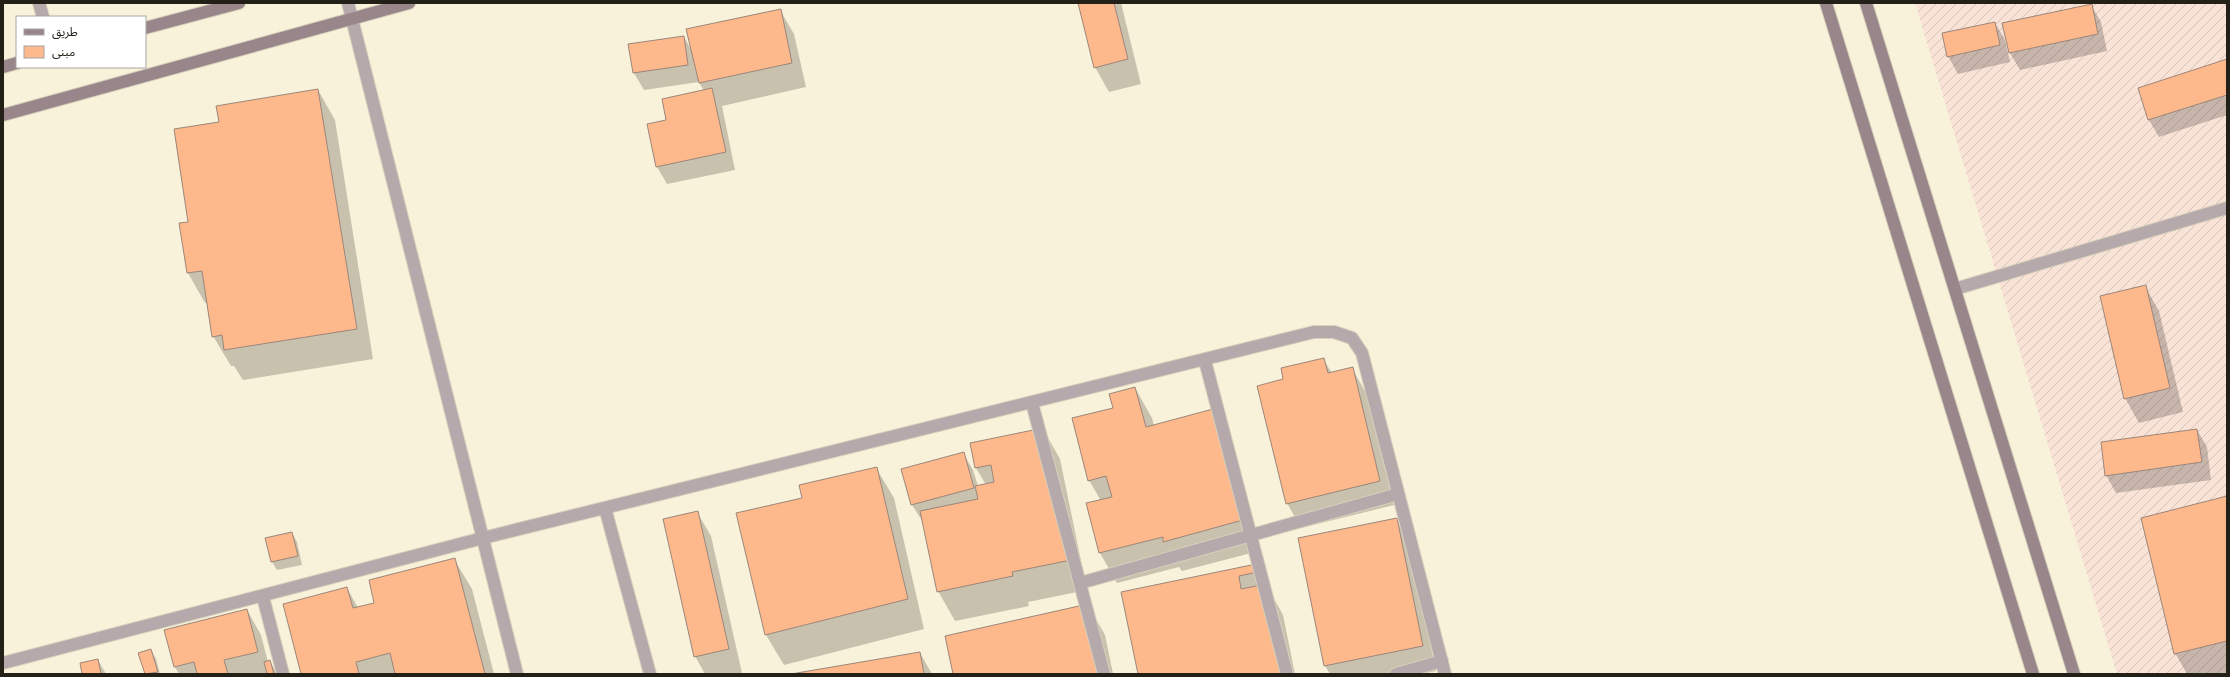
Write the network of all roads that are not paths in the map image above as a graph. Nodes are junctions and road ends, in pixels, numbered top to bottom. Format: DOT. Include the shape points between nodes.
graph roads {
  1 [pos="39,3"];
  2 [pos="239,3"];
  3 [pos="348,3"];
  4 [pos="409,3"];
  5 [pos="1826,3"];
  6 [pos="1866,3"];
  7 [pos="43,16"];
  8 [pos="352,20"];
  9 [pos="146,28"];
  10 [pos="16,63"];
  11 [pos="3,67"];
  12 [pos="3,115"];
  13 [pos="2227,208"];
  14 [pos="1954,289"];
  15 [pos="1205,360"];
  16 [pos="1032,403"];
  17 [pos="1398,494"];
  18 [pos="605,508"];
  19 [pos="1251,534"];
  20 [pos="483,538"];
  21 [pos="1080,583"];
  22 [pos="263,597"];
  23 [pos="1442,661"];
  24 [pos="3,663"];
  25 [pos="283,674"];
  26 [pos="517,674"];
  27 [pos="650,674"];
  28 [pos="1104,674"];
  29 [pos="1287,674"];
  30 [pos="1396,674"];
  31 [pos="1445,674"];
  32 [pos="2033,674"];
  33 [pos="2074,674"];
  1 -- 7 [label="street"];
  2 -- 9 [label="main road"];
  3 -- 8 [label="street"];
  4 -- 8 [label="main road"];
  5 -- 32 [label="main road"];
  6 -- 14 [label="main road"];
  8 -- 12 [label="main road"];
  8 -- 20 [label="street"];
  10 -- 11 [label="main road"];
  13 -- 14 [label="street"];
  14 -- 33 [label="main road"];
  15 -- 16 [label="street"];
  15 -- 17 [label="street" via="1314,332 1334,332 1352,338 1362,353"];
  15 -- 19 [label="street"];
  16 -- 18 [label="street"];
  16 -- 21 [label="street"];
  17 -- 19 [label="street"];
  17 -- 23 [label="street"];
  18 -- 20 [label="street"];
  18 -- 27 [label="street"];
  19 -- 21 [label="street"];
  19 -- 29 [label="street"];
  20 -- 22 [label="street"];
  20 -- 26 [label="street"];
  21 -- 28 [label="street"];
  22 -- 24 [label="street"];
  22 -- 25 [label="street"];
  23 -- 30 [label="street"];
  23 -- 31 [label="street"];
}
